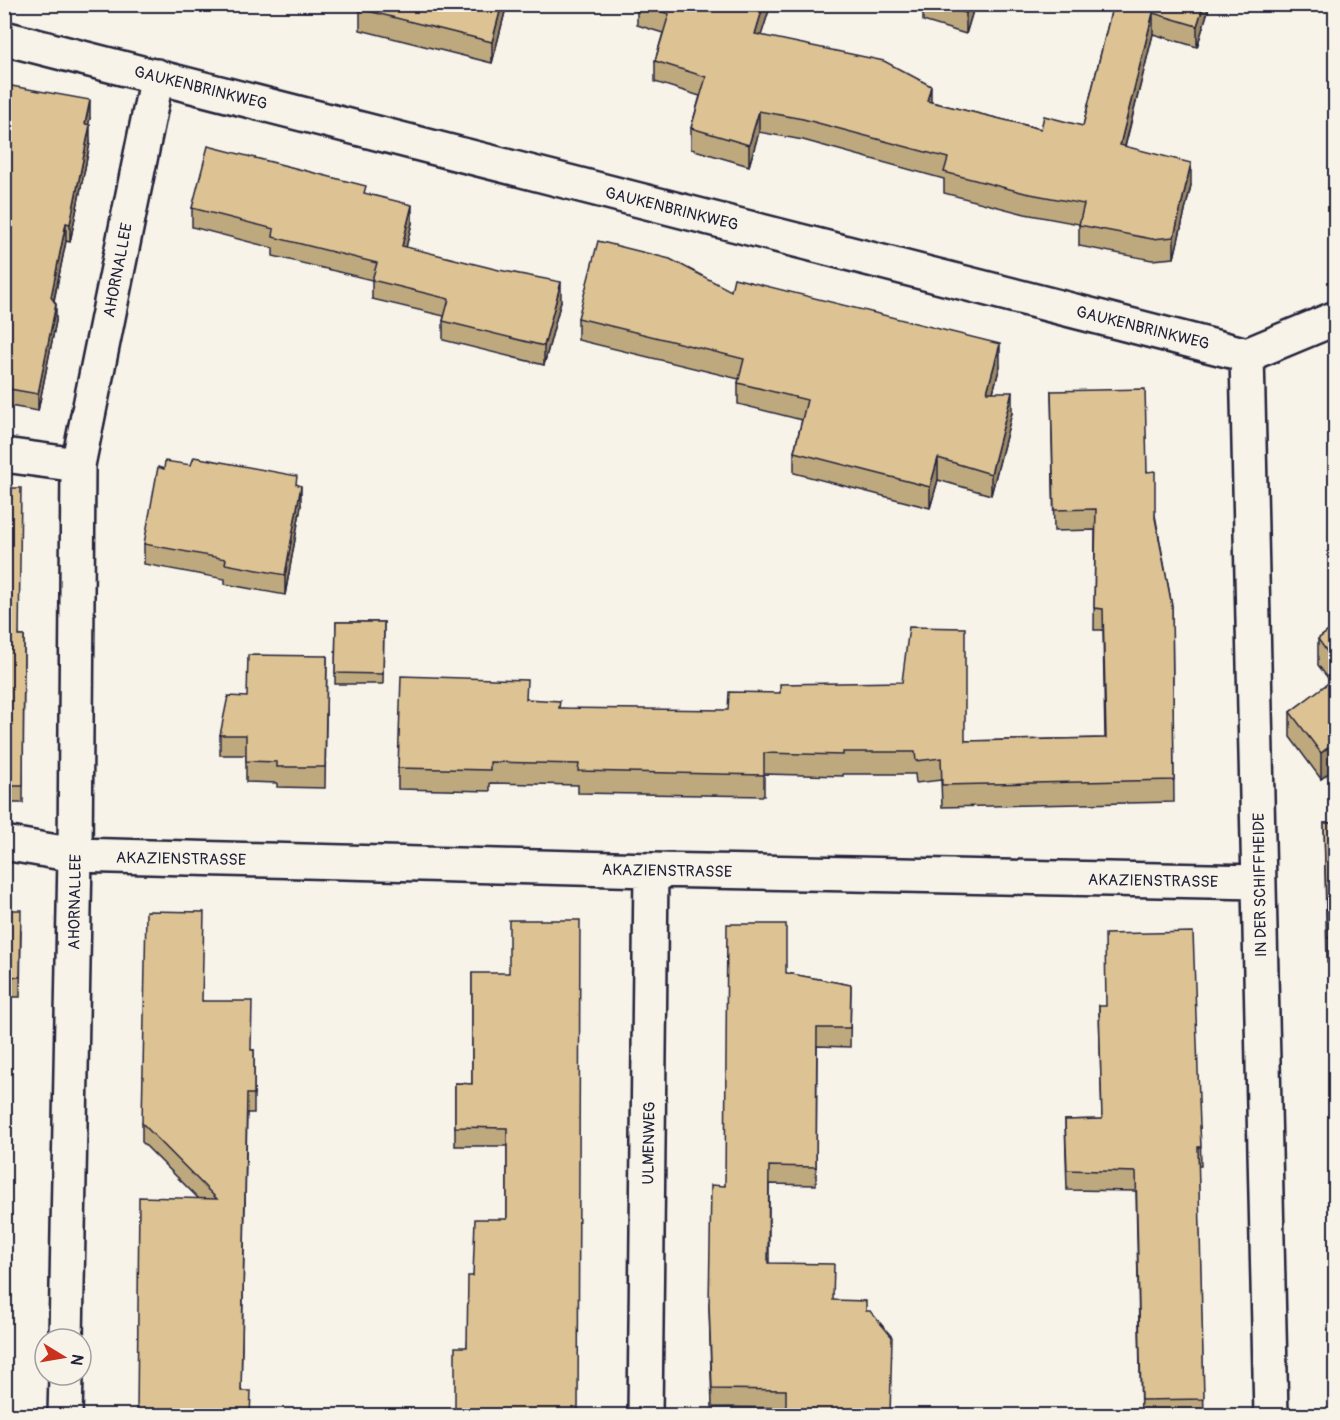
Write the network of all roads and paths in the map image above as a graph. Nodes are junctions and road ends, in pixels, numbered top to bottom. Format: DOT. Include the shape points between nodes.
graph roads {
  1 [pos="4,38"];
  2 [pos="157,76"];
  3 [pos="1335,318"];
  4 [pos="1247,355"];
  5 [pos="4,455"];
  6 [pos="78,465"];
  7 [pos="4,843"];
  8 [pos="75,855"];
  9 [pos="651,870"];
  10 [pos="1259,882"];
  11 [pos="66,1327"];
  12 [pos="66,1387"];
  13 [pos="65,1416"];
  14 [pos="645,1416"];
  15 [pos="1271,1416"];
  1 -- 2 [label="street, GAUKENBRINKWEG"];
  2 -- 4 [label="street, GAUKENBRINKWEG"];
  2 -- 6 [label="street, AHORNALLEE"];
  3 -- 4 [label="street"];
  4 -- 10 [label="street, IN DER SCHIFFHEIDE"];
  5 -- 6 [label="street"];
  6 -- 8 [label="street, AHORNALLEE"];
  7 -- 8 [label="street, AKAZIENSTRASSE"];
  8 -- 9 [label="street, AKAZIENSTRASSE"];
  8 -- 11 [label="street, AHORNALLEE"];
  9 -- 10 [label="street, AKAZIENSTRASSE"];
  9 -- 14 [label="street, ULMENWEG"];
  10 -- 15 [label="street, IN DER SCHIFFHEIDE"];
  12 -- 13 [label="street"];
}
